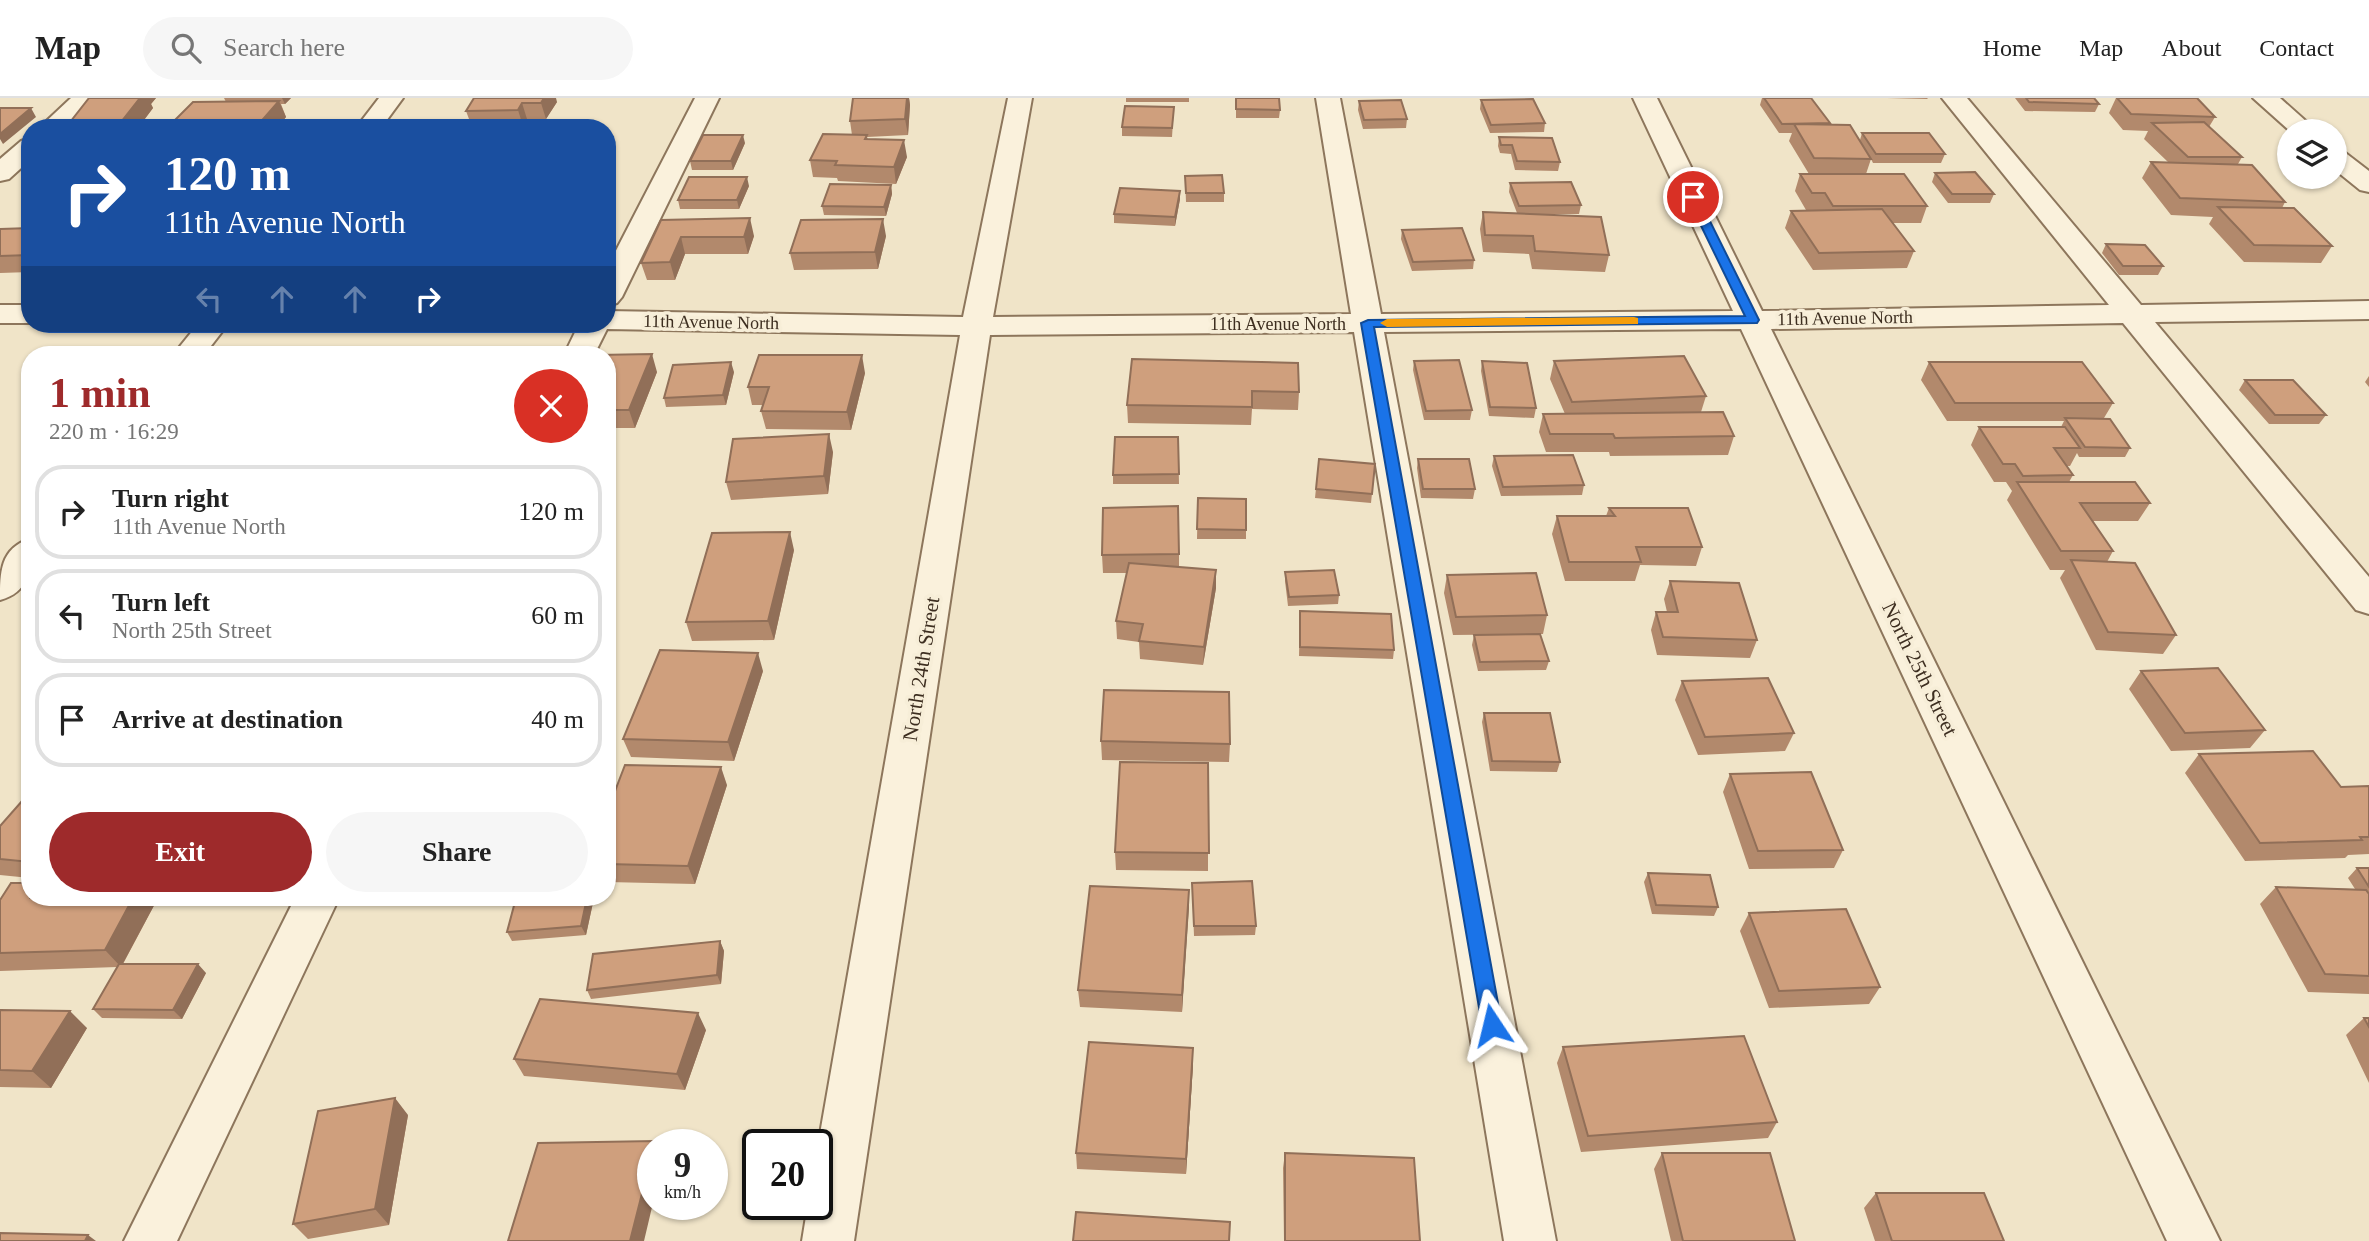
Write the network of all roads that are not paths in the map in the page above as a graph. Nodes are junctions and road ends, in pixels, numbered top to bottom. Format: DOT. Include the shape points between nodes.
graph roads {
  1 [pos="85,98"];
  2 [pos="391,98"];
  3 [pos="707,98"];
  4 [pos="1020,98"];
  5 [pos="1328,98"];
  6 [pos="1645,98"];
  7 [pos="1954,98"];
  8 [pos="2264,98"];
  9 [pos="61,119"];
  10 [pos="375,119"];
  11 [pos="2290,119"];
  12 [pos="21,154"];
  13 [pos="2347,166"];
  14 [pos="0,173"];
  15 [pos="2369,184"];
  16 [pos="616,280"];
  17 [pos="2369,310"];
  18 [pos="0,314"];
  19 [pos="21,314"];
  20 [pos="2131,314"];
  21 [pos="616,320"];
  22 [pos="1753,320"];
  23 [pos="1368,323"];
  24 [pos="976,326"];
  25 [pos="21,562"];
  26 [pos="0,588"];
  27 [pos="2369,601"];
  28 [pos="313,906"];
  29 [pos="150,1241"];
  30 [pos="828,1241"];
  31 [pos="1530,1241"];
  32 [pos="2194,1241"];
  1 -- 9 [label="street"];
  2 -- 10 [label="street"];
  3 -- 16 [label="street"];
  4 -- 24 [label="street, North 24th Street"];
  5 -- 23 [label="street"];
  6 -- 22 [label="street, North 25th Street"];
  7 -- 20 [label="street"];
  8 -- 11 [label="street"];
  12 -- 14 [label="street"];
  13 -- 15 [label="street"];
  17 -- 20 [label="street, 11th Avenue North"];
  18 -- 19 [label="street"];
  20 -- 22 [label="street, 11th Avenue North"];
  20 -- 27 [label="street"];
  21 -- 24 [label="street, 11th Avenue North"];
  22 -- 23 [label="street, 11th Avenue North"];
  22 -- 32 [label="street, North 25th Street"];
  23 -- 24 [label="street, 11th Avenue North"];
  23 -- 31 [label="street"];
  24 -- 30 [label="street, North 24th Street"];
  25 -- 26 [label="street"];
  28 -- 29 [label="street"];
}
